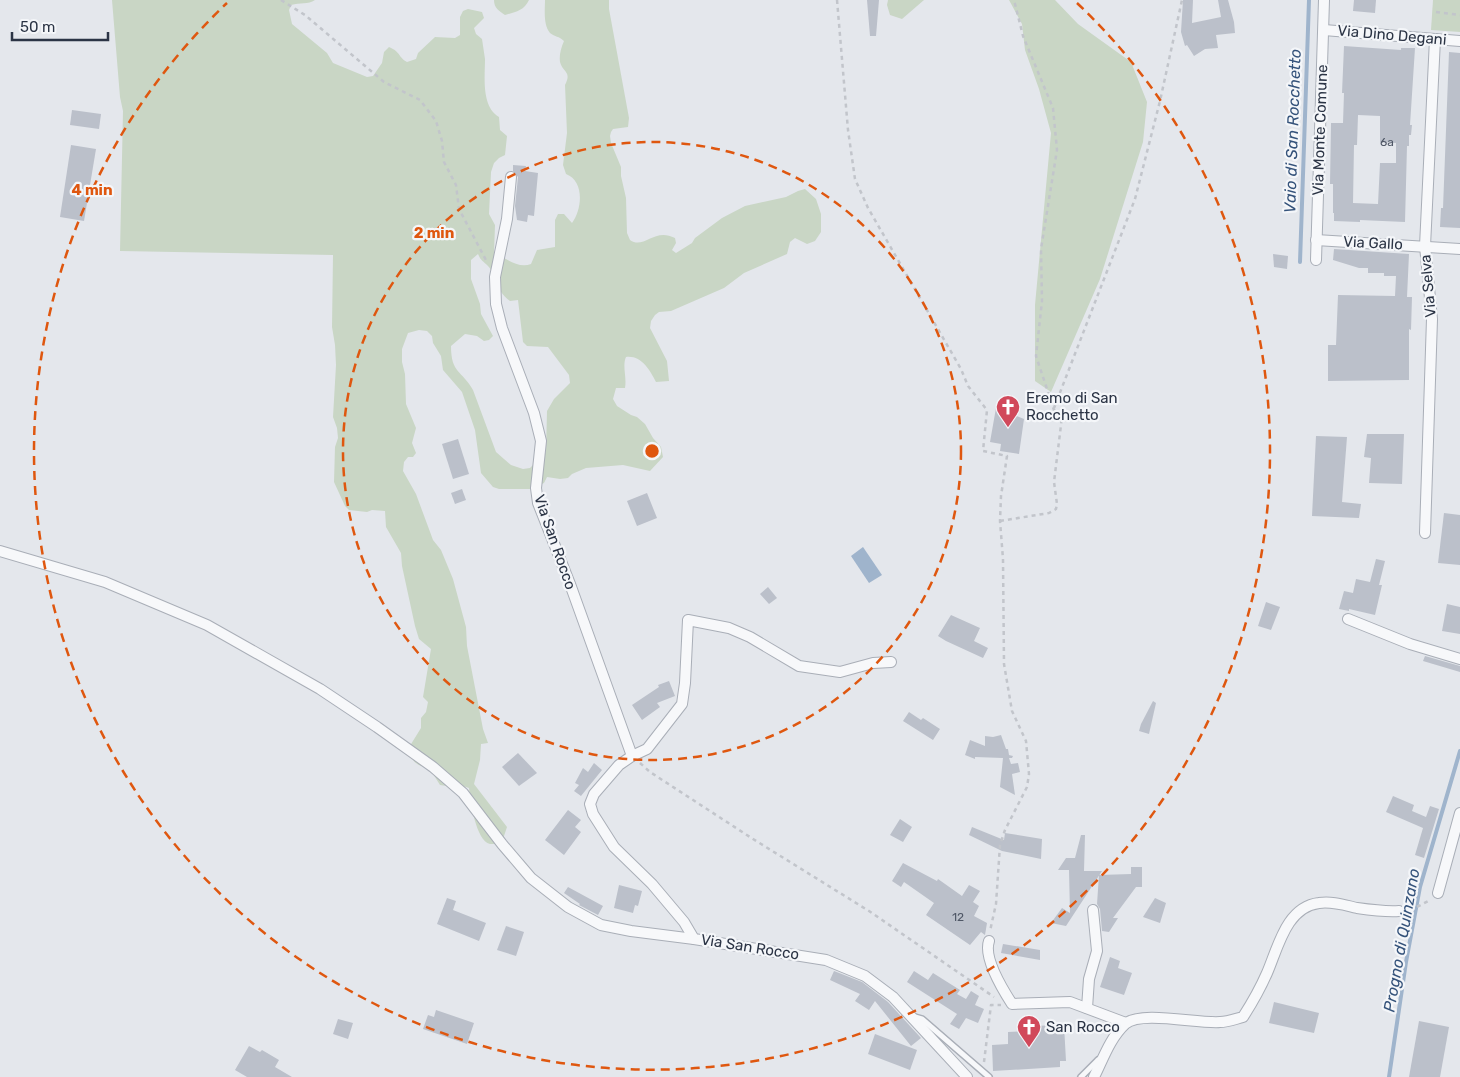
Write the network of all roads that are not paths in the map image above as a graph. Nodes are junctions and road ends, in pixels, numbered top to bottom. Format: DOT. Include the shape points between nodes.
graph roads {
  1 [pos="1324,0"];
  2 [pos="1324,30"];
  3 [pos="1435,39"];
  4 [pos="1460,41"];
  5 [pos="511,177"];
  6 [pos="1316,240"];
  7 [pos="1425,246"];
  8 [pos="1460,249"];
  9 [pos="1316,260"];
  10 [pos="1424,533"];
  11 [pos="0,551"];
  12 [pos="1348,619"];
  13 [pos="1460,659"];
  14 [pos="891,662"];
  15 [pos="632,756"];
  16 [pos="1460,813"];
  17 [pos="1438,893"];
  18 [pos="1092,910"];
  19 [pos="1399,911"];
  20 [pos="694,939"];
  21 [pos="989,942"];
  22 [pos="1087,1008"];
  23 [pos="910,1016"];
  24 [pos="1126,1023"];
  25 [pos="1107,1049"];
  26 [pos="986,1075"];
  27 [pos="967,1077"];
  28 [pos="1081,1077"];
  29 [pos="1094,1077"];
  1 -- 2 [label="street, Via Monte Comune"];
  2 -- 3 [label="street, Via Dino Degani"];
  2 -- 6 [label="street, Via Monte Comune"];
  3 -- 4 [label="street, Via Dino Degani"];
  3 -- 7 [label="street, Via Selva"];
  5 -- 15 [label="street, Via San Rocco" via="496,277 496,304 541,441 536,488 538,503"];
  6 -- 7 [label="street, Via Gallo"];
  6 -- 9 [label="street, Via Monte Comune"];
  7 -- 8 [label="street, Via Gallo"];
  7 -- 10 [label="street, Via Selva" via="1432,318"];
  11 -- 20 [label="street" via="105,582 207,625 320,690 433,767 462,793 531,878 568,906 601,925"];
  12 -- 13 [label="street" via="1410,644"];
  14 -- 15 [label="street, Via San Rocco" via="840,672 818,670 799,666 729,628 688,620 686,684 682,704 646,749"];
  15 -- 20 [label="street, Via San Rocco" via="619,765 594,794 590,804 593,814 614,847 652,884"];
  16 -- 17 [label="street"];
  18 -- 22 [label="street" via="1097,950 1089,979"];
  19 -- 24 [label="street" via="1371,910 1336,903 1305,907 1282,935 1260,987 1242,1017 1220,1022 1150,1018"];
  20 -- 23 [label="street, Via San Rocco" via="826,960 865,976"];
  21 -- 22 [label="street" via="986,948 999,983 1012,1004 1070,1002"];
  22 -- 24 [label="street"];
  23 -- 26 [label="lane" via="922,1019"];
  23 -- 27 [label="street, Via San Rocco"];
  24 -- 25 [label="street"];
  25 -- 28 [label="lane"];
  25 -- 29 [label="street"];
}
